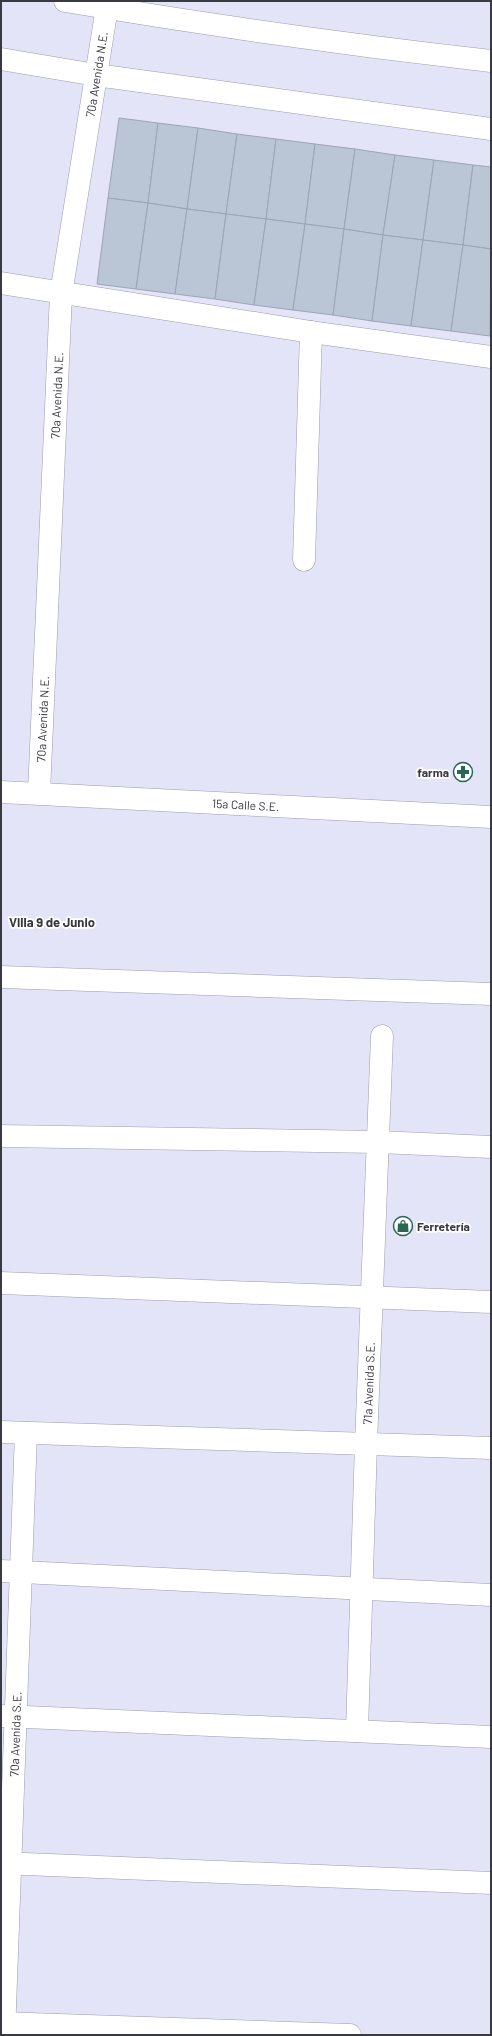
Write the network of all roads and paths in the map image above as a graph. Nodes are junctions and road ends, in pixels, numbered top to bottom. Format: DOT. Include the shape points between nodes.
graph roads {
  1 [pos="65,1"];
  2 [pos="108,4"];
  3 [pos="1,59"];
  4 [pos="491,61"];
  5 [pos="96,75"];
  6 [pos="491,129"];
  7 [pos="1,283"];
  8 [pos="61,294"];
  9 [pos="311,332"];
  10 [pos="491,357"];
  11 [pos="304,560"];
  12 [pos="1,792"];
  13 [pos="39,794"];
  14 [pos="491,817"];
  15 [pos="1,977"];
  16 [pos="491,994"];
  17 [pos="382,1036"];
  18 [pos="1,1136"];
  19 [pos="379,1142"];
  20 [pos="491,1148"];
  21 [pos="1,1283"];
  22 [pos="373,1298"];
  23 [pos="491,1302"];
  24 [pos="1,1432"];
  25 [pos="26,1433"];
  26 [pos="366,1444"];
  27 [pos="491,1448"];
  28 [pos="11,1571"];
  29 [pos="362,1588"];
  30 [pos="491,1595"];
  31 [pos="8,1717"];
  32 [pos="357,1731"];
  33 [pos="491,1737"];
  34 [pos="6,1863"];
  35 [pos="491,1883"];
  36 [pos="3,2027"];
  37 [pos="350,2035"];
  1 -- 2 [label="street"];
  2 -- 4 [label="street" via="189,22"];
  2 -- 5 [label="street, 70a Avenida N.E."];
  3 -- 5 [label="street"];
  5 -- 6 [label="street"];
  5 -- 8 [label="street, 70a Avenida N.E."];
  7 -- 8 [label="street"];
  8 -- 9 [label="street"];
  8 -- 13 [label="street, 70a Avenida N.E."];
  9 -- 10 [label="street"];
  9 -- 11 [label="street"];
  12 -- 13 [label="street, 15a Calle S.E."];
  13 -- 14 [label="street, 15a Calle S.E."];
  15 -- 16 [label="street"];
  17 -- 19 [label="street, 71a Avenida S.E."];
  18 -- 19 [label="street"];
  19 -- 20 [label="street"];
  19 -- 22 [label="street, 71a Avenida S.E."];
  21 -- 22 [label="street"];
  22 -- 23 [label="street"];
  22 -- 26 [label="street, 71a Avenida S.E."];
  24 -- 25 [label="street"];
  25 -- 26 [label="street"];
  25 -- 28 [label="street, 70a Avenida S.E."];
  26 -- 27 [label="street"];
  26 -- 29 [label="street, 71a Avenida S.E."];
  28 -- 29 [label="street"];
  28 -- 31 [label="street, 70a Avenida S.E."];
  29 -- 30 [label="street"];
  29 -- 32 [label="street, 71a Avenida S.E."];
  31 -- 32 [label="street"];
  31 -- 34 [label="street, 70a Avenida S.E."];
  32 -- 33 [label="street"];
  34 -- 35 [label="street"];
  34 -- 36 [label="street, 70a Avenida S.E."];
  36 -- 37 [label="street"];
}
